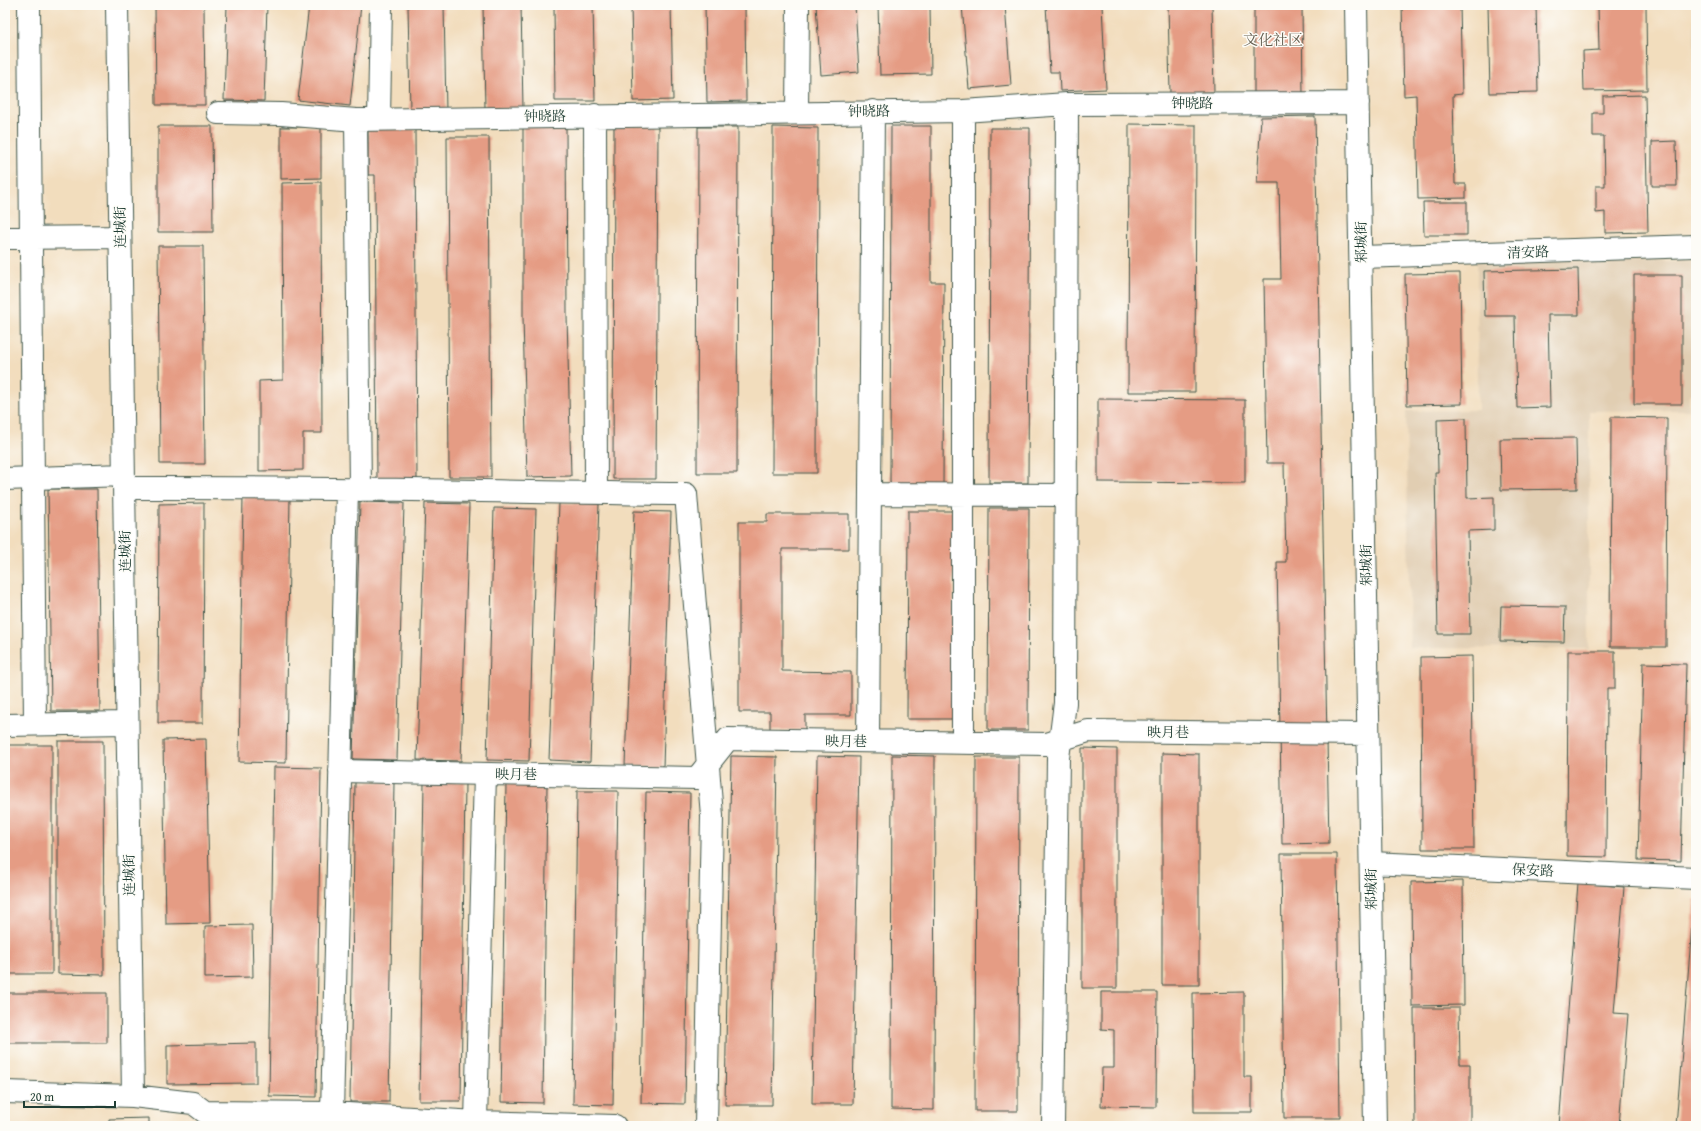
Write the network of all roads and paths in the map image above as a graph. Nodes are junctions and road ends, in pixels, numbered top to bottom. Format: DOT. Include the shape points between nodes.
graph roads {
  1 [pos="29,5"];
  2 [pos="117,5"];
  3 [pos="381,5"];
  4 [pos="798,5"];
  5 [pos="1356,5"];
  6 [pos="1358,103"];
  7 [pos="1067,104"];
  8 [pos="872,111"];
  9 [pos="963,111"];
  10 [pos="797,112"];
  11 [pos="218,113"];
  12 [pos="595,115"];
  13 [pos="379,119"];
  14 [pos="356,120"];
  15 [pos="120,236"];
  16 [pos="31,237"];
  17 [pos="5,238"];
  18 [pos="1696,246"];
  19 [pos="1361,257"];
  20 [pos="33,478"];
  21 [pos="5,479"];
  22 [pos="124,482"];
  23 [pos="354,490"];
  24 [pos="596,493"];
  25 [pos="870,494"];
  26 [pos="963,495"];
  27 [pos="1066,496"];
  28 [pos="127,723"];
  29 [pos="35,724"];
  30 [pos="5,725"];
  31 [pos="1368,734"];
  32 [pos="1060,740"];
  33 [pos="868,741"];
  34 [pos="964,743"];
  35 [pos="708,765"];
  36 [pos="340,771"];
  37 [pos="485,774"];
  38 [pos="1370,863"];
  39 [pos="1696,878"];
  40 [pos="5,1092"];
  41 [pos="133,1096"];
  42 [pos="332,1113"];
  43 [pos="206,1119"];
  44 [pos="476,1122"];
  45 [pos="615,1126"];
  46 [pos="706,1126"];
  47 [pos="1053,1126"];
  48 [pos="1375,1126"];
  1 -- 16 [label="street"];
  2 -- 15 [label="street, 连城街"];
  3 -- 13 [label="street"];
  4 -- 10 [label="street"];
  5 -- 6 [label="street, 邾城街"];
  6 -- 7 [label="street, 钟晓路"];
  6 -- 19 [label="street, 邾城街"];
  7 -- 9 [label="street, 钟晓路"];
  7 -- 27 [label="street"];
  8 -- 9 [label="street, 钟晓路"];
  8 -- 10 [label="street, 钟晓路"];
  8 -- 25 [label="street"];
  9 -- 26 [label="street"];
  10 -- 12 [label="street, 钟晓路"];
  11 -- 14 [label="street, 钟晓路" via="281,114"];
  12 -- 13 [label="street, 钟晓路"];
  12 -- 24 [label="street"];
  13 -- 14 [label="street, 钟晓路"];
  14 -- 23 [label="street"];
  15 -- 16 [label="street"];
  15 -- 22 [label="street, 连城街"];
  16 -- 17 [label="street"];
  16 -- 20 [label="street"];
  18 -- 19 [label="street, 清安路"];
  19 -- 31 [label="street, 邾城街"];
  20 -- 21 [label="street"];
  20 -- 22 [label="street"];
  20 -- 29 [label="street"];
  22 -- 23 [label="street"];
  22 -- 28 [label="street, 连城街"];
  23 -- 24 [label="street"];
  23 -- 36 [label="street"];
  24 -- 35 [label="street" via="686,494"];
  25 -- 26 [label="street"];
  25 -- 33 [label="street"];
  26 -- 27 [label="street"];
  26 -- 34 [label="street"];
  27 -- 32 [label="street" via="1065,703"];
  28 -- 29 [label="street"];
  28 -- 41 [label="street, 连城街"];
  29 -- 30 [label="street"];
  31 -- 32 [label="street, 映月巷" via="1088,731"];
  31 -- 38 [label="street, 邾城街"];
  32 -- 34 [label="street, 映月巷" via="1047,744"];
  32 -- 47 [label="street"];
  33 -- 34 [label="street, 映月巷"];
  33 -- 35 [label="street, 映月巷" via="728,739"];
  35 -- 37 [label="street, 映月巷" via="697,778"];
  35 -- 46 [label="street" via="712,816"];
  36 -- 37 [label="street, 映月巷"];
  36 -- 42 [label="street"];
  37 -- 44 [label="street"];
  38 -- 39 [label="street, 保安路"];
  38 -- 48 [label="street, 邾城街"];
  40 -- 41 [label="street"];
  41 -- 43 [label="street" via="193,1104"];
  42 -- 43 [label="street"];
  42 -- 44 [label="street"];
  44 -- 45 [label="street"];
}
